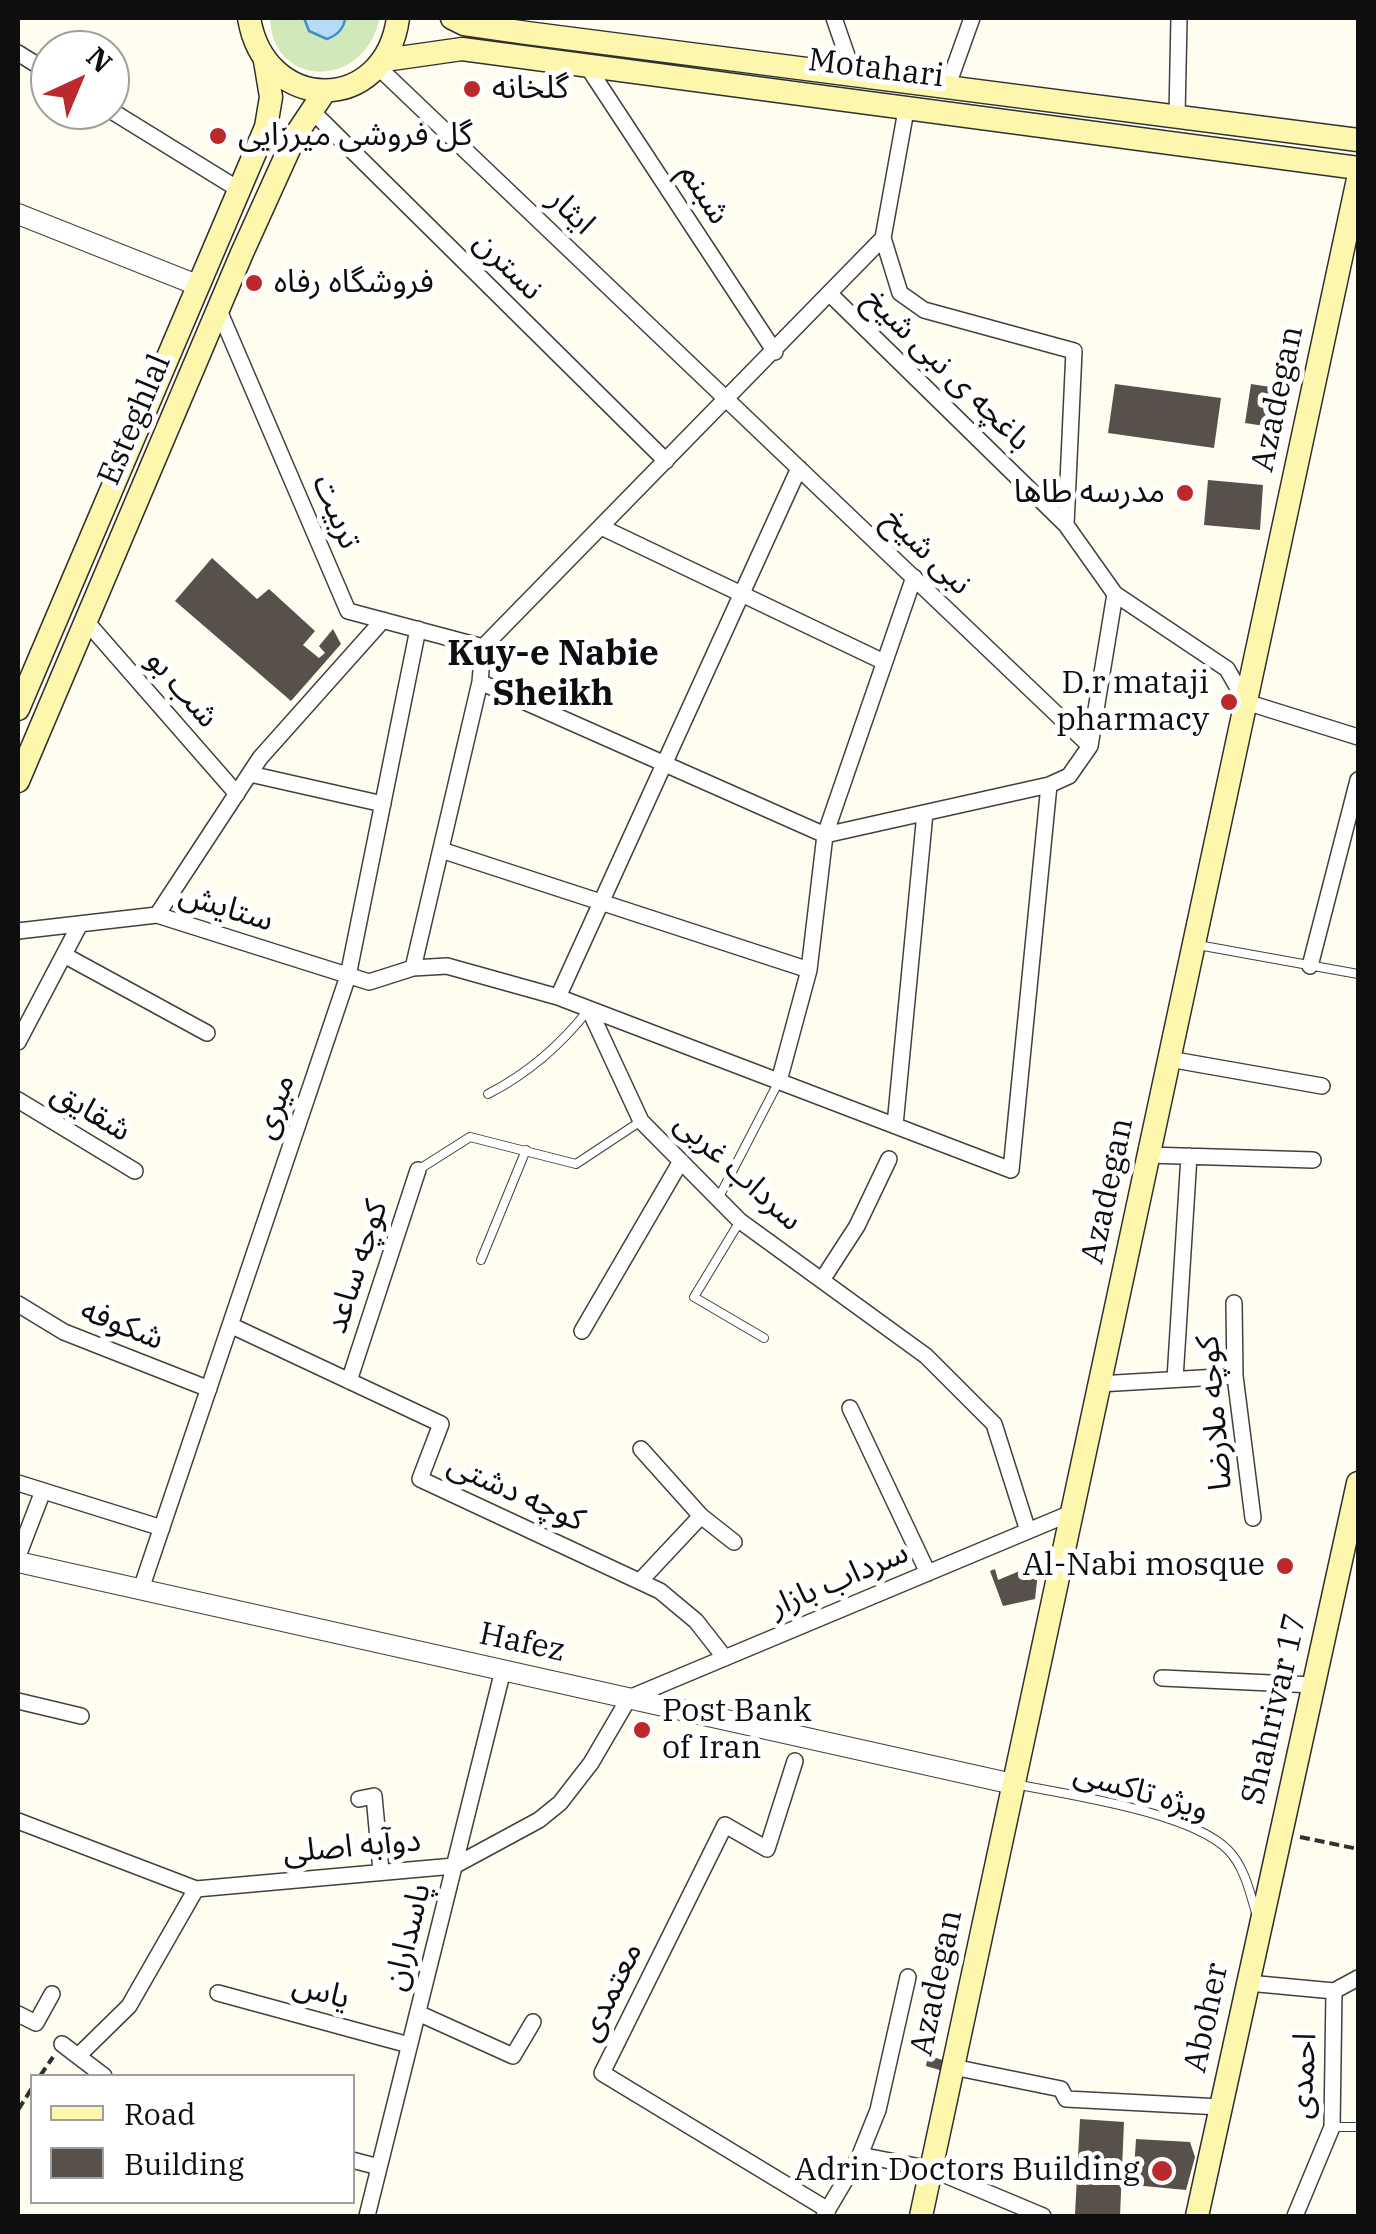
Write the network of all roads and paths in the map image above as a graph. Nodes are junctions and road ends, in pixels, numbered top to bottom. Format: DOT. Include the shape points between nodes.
graph roads {
  1 [pos="249,18"];
  2 [pos="398,18"];
  3 [pos="452,18"];
  4 [pos="834,18"];
  5 [pos="972,18"];
  6 [pos="1179,18"];
  7 [pos="264,61"];
  8 [pos="382,63"];
  9 [pos="587,66"];
  10 [pos="853,73"];
  11 [pos="948,85"];
  12 [pos="318,100"];
  13 [pos="906,105"];
  14 [pos="1177,116"];
  15 [pos="130,122"];
  16 [pos="1358,140"];
  17 [pos="1358,168"];
  18 [pos="1358,179"];
  19 [pos="238,188"];
  20 [pos="18,214"];
  21 [pos="883,238"];
  22 [pos="196,286"];
  23 [pos="831,295"];
  24 [pos="218,308"];
  25 [pos="775,352"];
  26 [pos="725,398"];
  27 [pos="666,461"];
  28 [pos="799,468"];
  29 [pos="1066,525"];
  30 [pos="602,527"];
  31 [pos="914,577"];
  32 [pos="740,593"];
  33 [pos="1115,594"];
  34 [pos="86,620"];
  35 [pos="384,620"];
  36 [pos="418,629"];
  37 [pos="483,647"];
  38 [pos="884,662"];
  39 [pos="480,682"];
  40 [pos="1246,702"];
  41 [pos="18,709"];
  42 [pos="1358,736"];
  43 [pos="1090,746"];
  44 [pos="664,762"];
  45 [pos="250,774"];
  46 [pos="1358,780"];
  47 [pos="18,781"];
  48 [pos="1048,785"];
  49 [pos="237,794"];
  50 [pos="383,804"];
  51 [pos="925,813"];
  52 [pos="825,835"];
  53 [pos="440,850"];
  54 [pos="600,904"];
  55 [pos="158,915"];
  56 [pos="80,924"];
  57 [pos="18,931"];
  58 [pos="1194,944"];
  59 [pos="64,955"];
  60 [pos="1310,966"];
  61 [pos="413,968"];
  62 [pos="809,970"];
  63 [pos="1358,974"];
  64 [pos="348,976"];
  65 [pos="558,997"];
  66 [pos="589,1008"];
  67 [pos="206,1033"];
  68 [pos="18,1042"];
  69 [pos="1169,1059"];
  70 [pos="779,1081"];
  71 [pos="1322,1086"];
  72 [pos="488,1094"];
  73 [pos="18,1100"];
  74 [pos="641,1121"];
  75 [pos="895,1126"];
  76 [pos="526,1150"];
  77 [pos="1148,1155"];
  78 [pos="1189,1156"];
  79 [pos="889,1159"];
  80 [pos="1313,1160"];
  81 [pos="681,1161"];
  82 [pos="418,1170"];
  83 [pos="135,1172"];
  84 [pos="718,1198"];
  85 [pos="740,1221"];
  86 [pos="481,1260"];
  87 [pos="822,1280"];
  88 [pos="1234,1303"];
  89 [pos="18,1304"];
  90 [pos="230,1325"];
  91 [pos="582,1331"];
  92 [pos="764,1338"];
  93 [pos="1235,1376"];
  94 [pos="1175,1380"];
  95 [pos="349,1381"];
  96 [pos="1099,1384"];
  97 [pos="209,1390"];
  98 [pos="850,1408"];
  99 [pos="641,1450"];
  100 [pos="1358,1483"];
  101 [pos="18,1484"];
  102 [pos="44,1491"];
  103 [pos="1072,1513"];
  104 [pos="701,1516"];
  105 [pos="1253,1518"];
  106 [pos="162,1528"];
  107 [pos="1028,1531"];
  108 [pos="734,1542"];
  109 [pos="18,1559"];
  110 [pos="928,1573"];
  111 [pos="641,1580"];
  112 [pos="141,1590"];
  113 [pos="725,1658"];
  114 [pos="502,1670"];
  115 [pos="1162,1678"];
  116 [pos="1314,1684"];
  117 [pos="629,1698"];
  118 [pos="18,1701"];
  119 [pos="80,1716"];
  120 [pos="795,1761"];
  121 [pos="1013,1784"];
  122 [pos="360,1799"];
  123 [pos="18,1822"];
  124 [pos="1280,1833"];
  125 [pos="1358,1849"];
  126 [pos="454,1866"];
  127 [pos="381,1871"];
  128 [pos="196,1888"];
  129 [pos="1260,1927"];
  130 [pos="908,1977"];
  131 [pos="1358,1978"];
  132 [pos="1248,1983"];
  133 [pos="1334,1991"];
  134 [pos="218,1993"];
  135 [pos="52,1994"];
  136 [pos="418,2013"];
  137 [pos="18,2015"];
  138 [pos="532,2022"];
  139 [pos="62,2044"];
  140 [pos="410,2045"];
  141 [pos="79,2055"];
  142 [pos="953,2067"];
  143 [pos="41,2074"];
  144 [pos="102,2074"];
  145 [pos="1221,2106"];
  146 [pos="1332,2127"];
  147 [pos="1358,2127"];
  148 [pos="860,2154"];
  149 [pos="355,2161"];
  150 [pos="379,2167"];
  151 [pos="931,2169"];
  152 [pos="826,2213"];
  153 [pos="367,2216"];
  154 [pos="921,2216"];
  155 [pos="1042,2216"];
  156 [pos="1197,2216"];
  157 [pos="1296,2216"];
  1 -- 7 [label="main road, Esteghlal"];
  2 -- 8 [label="main road"];
  3 -- 10 [label="main road, Motahari"];
  4 -- 10 [label="street"];
  5 -- 11 [label="street"];
  6 -- 14 [label="street"];
  7 -- 12 [label="main road"];
  7 -- 19 [label="main road, Esteghlal" via="271,97 266,127"];
  8 -- 9 [label="main road, Motahari" via="462,49"];
  8 -- 12 [label="main road, Motahari"];
  8 -- 26 [label="street, ایثار"];
  9 -- 13 [label="main road, Motahari"];
  9 -- 25 [label="street, شبنم"];
  10 -- 11 [label="main road, Motahari"];
  11 -- 14 [label="main road, Motahari"];
  12 -- 24 [label="main road, Esteghlal"];
  12 -- 27 [label="street, نسترن"];
  13 -- 17 [label="main road, Motahari"];
  13 -- 21 [label="street"];
  14 -- 16 [label="main road, Motahari"];
  15 -- 19 [label="street"];
  18 -- 40 [label="main road, Azadegan"];
  19 -- 22 [label="main road, Esteghlal"];
  20 -- 22 [label="street"];
  21 -- 23 [label="street"];
  21 -- 29 [label="street" via="900,293 924,310 1074,351"];
  22 -- 41 [label="main road, Esteghlal"];
  23 -- 25 [label="street"];
  23 -- 29 [label="street, باغچه ی نبی شیخ"];
  24 -- 34 [label="main road, Esteghlal"];
  24 -- 35 [label="street, تربیت" via="348,610"];
  25 -- 26 [label="street"];
  26 -- 27 [label="street"];
  26 -- 28 [label="street, نبی شیخ"];
  27 -- 30 [label="street"];
  28 -- 31 [label="street, نبی شیخ"];
  28 -- 32 [label="street"];
  29 -- 33 [label="street, باغچه ی نبی شیخ"];
  30 -- 32 [label="street"];
  30 -- 37 [label="street"];
  31 -- 38 [label="street"];
  31 -- 43 [label="street, نبی شیخ"];
  32 -- 38 [label="street"];
  32 -- 44 [label="street"];
  33 -- 40 [label="street" via="1228,669"];
  33 -- 43 [label="street"];
  34 -- 47 [label="main road, Esteghlal"];
  34 -- 49 [label="street, شب بو"];
  35 -- 36 [label="street, تربیت"];
  35 -- 45 [label="street"];
  36 -- 37 [label="street, تربیت"];
  36 -- 50 [label="street, میری"];
  37 -- 39 [label="street"];
  38 -- 52 [label="street"];
  39 -- 44 [label="street"];
  39 -- 53 [label="street"];
  40 -- 42 [label="street"];
  40 -- 58 [label="main road, Azadegan"];
  43 -- 48 [label="street" via="1068,776"];
  44 -- 52 [label="street"];
  44 -- 54 [label="street"];
  45 -- 49 [label="street"];
  45 -- 50 [label="street"];
  46 -- 60 [label="street"];
  48 -- 51 [label="street"];
  48 -- 75 [label="street" via="1011,1170"];
  49 -- 55 [label="street"];
  50 -- 64 [label="street, میری"];
  51 -- 52 [label="street"];
  51 -- 75 [label="street"];
  52 -- 62 [label="street"];
  53 -- 54 [label="street"];
  53 -- 61 [label="street"];
  54 -- 62 [label="street"];
  54 -- 65 [label="street"];
  55 -- 56 [label="street, ستایش"];
  55 -- 64 [label="street, ستایش"];
  56 -- 57 [label="street, ستایش"];
  56 -- 59 [label="street"];
  58 -- 60 [label="lane"];
  58 -- 69 [label="main road, Azadegan"];
  59 -- 67 [label="street"];
  59 -- 68 [label="street"];
  60 -- 63 [label="lane"];
  61 -- 64 [label="street, ستایش" via="369,982"];
  61 -- 65 [label="street" via="447,966"];
  62 -- 70 [label="street"];
  64 -- 90 [label="street, میری"];
  65 -- 66 [label="street"];
  66 -- 70 [label="street"];
  66 -- 72 [label="lane" via="520,1078"];
  66 -- 74 [label="street, سرداب غربی"];
  69 -- 71 [label="street"];
  69 -- 77 [label="main road, Azadegan"];
  70 -- 75 [label="street"];
  70 -- 84 [label="lane"];
  73 -- 83 [label="street, شقایق"];
  74 -- 76 [label="lane" via="576,1164"];
  74 -- 81 [label="street, سرداب غربی"];
  76 -- 82 [label="lane" via="470,1137"];
  76 -- 86 [label="lane"];
  77 -- 78 [label="street"];
  77 -- 96 [label="main road, Azadegan"];
  78 -- 80 [label="street"];
  78 -- 94 [label="street"];
  79 -- 87 [label="street"];
  81 -- 84 [label="street, سرداب غربی"];
  81 -- 91 [label="street"];
  82 -- 95 [label="street, کوچه ساعد"];
  84 -- 85 [label="street, سرداب غربی"];
  85 -- 87 [label="street, سرداب غربی"];
  85 -- 92 [label="lane" via="694,1297"];
  87 -- 107 [label="street, سرداب غربی" via="926,1356 994,1424"];
  88 -- 93 [label="street, کوچه ملارضا"];
  89 -- 97 [label="street, شکوفه" via="64,1332"];
  90 -- 95 [label="street, کوچه دشتی"];
  90 -- 97 [label="street, میری"];
  93 -- 94 [label="street"];
  93 -- 105 [label="street, کوچه ملارضا"];
  94 -- 96 [label="street"];
  95 -- 111 [label="street, کوچه دشتی" via="441,1424 420,1479"];
  96 -- 103 [label="main road, Azadegan"];
  97 -- 106 [label="street, میری"];
  98 -- 110 [label="street"];
  99 -- 104 [label="street"];
  100 -- 116 [label="main road, Shahrivar 17"];
  101 -- 102 [label="street"];
  102 -- 106 [label="street"];
  102 -- 109 [label="street"];
  103 -- 107 [label="street, سرداب بازار"];
  103 -- 121 [label="main road, Azadegan"];
  104 -- 108 [label="street"];
  104 -- 111 [label="street"];
  106 -- 112 [label="street, میری"];
  107 -- 110 [label="street, سرداب بازار"];
  109 -- 112 [label="street, Hafez"];
  110 -- 113 [label="street, سرداب بازار"];
  111 -- 113 [label="street, کوچه دشتی" via="680,1605"];
  112 -- 114 [label="street, Hafez"];
  113 -- 117 [label="street, سرداب بازار"];
  114 -- 117 [label="street, Hafez"];
  114 -- 126 [label="street, پاسداران"];
  115 -- 116 [label="street"];
  116 -- 124 [label="main road, Shahrivar 17"];
  117 -- 121 [label="street, Hafez"];
  117 -- 126 [label="street, دوآبه اصلی" via="560,1802"];
  118 -- 119 [label="street"];
  120 -- 152 [label="street, معتمدی" via="767,1849 725,1825 602,2073"];
  121 -- 129 [label="lane, ویژه تاکسی" via="1203,1830 1230,1852 1248,1883"];
  121 -- 142 [label="main road, Azadegan"];
  122 -- 127 [label="street" via="374,1796"];
  123 -- 128 [label="street, دوآبه اصلی"];
  124 -- 125 [label="path"];
  124 -- 129 [label="main road, Aboher"];
  126 -- 127 [label="street, دوآبه اصلی"];
  126 -- 136 [label="street, پاسداران"];
  127 -- 128 [label="street, دوآبه اصلی"];
  128 -- 141 [label="street" via="128,2006"];
  129 -- 132 [label="main road, Aboher"];
  130 -- 148 [label="street" via="878,2110"];
  131 -- 133 [label="street"];
  132 -- 133 [label="street"];
  132 -- 145 [label="main road, Aboher"];
  133 -- 146 [label="street, احمدی"];
  134 -- 140 [label="street, یاس"];
  135 -- 137 [label="street" via="36,2023"];
  136 -- 138 [label="street" via="514,2056"];
  136 -- 140 [label="street, پاسداران"];
  139 -- 141 [label="street"];
  139 -- 143 [label="path"];
  140 -- 150 [label="street, پاسداران"];
  141 -- 144 [label="street"];
  142 -- 145 [label="street" via="1060,2089 1066,2099"];
  142 -- 151 [label="main road, Azadegan"];
  145 -- 156 [label="main road, Aboher"];
  146 -- 147 [label="lane"];
  146 -- 157 [label="street, احمدی"];
  148 -- 151 [label="street"];
  148 -- 152 [label="street"];
  149 -- 150 [label="street"];
  150 -- 153 [label="street, پاسداران"];
  151 -- 154 [label="main road, Azadegan"];
  151 -- 155 [label="street"];
}
